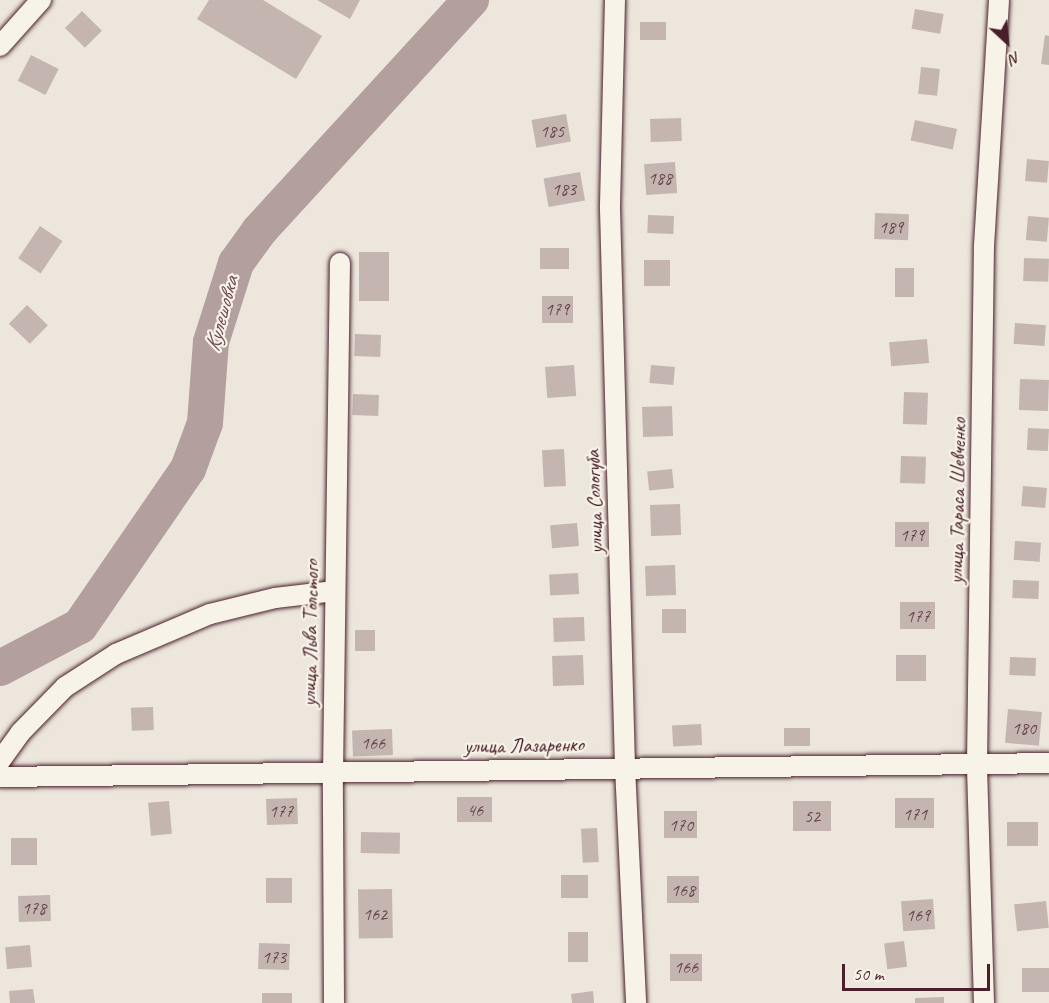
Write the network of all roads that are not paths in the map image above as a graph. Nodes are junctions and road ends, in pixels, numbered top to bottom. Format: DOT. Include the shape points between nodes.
graph roads {
  1 [pos="41,0"];
  2 [pos="615,0"];
  3 [pos="999,0"];
  4 [pos="1,43"];
  5 [pos="340,263"];
  6 [pos="335,591"];
  7 [pos="0,761"];
  8 [pos="1049,763"];
  9 [pos="977,764"];
  10 [pos="625,767"];
  11 [pos="333,774"];
  12 [pos="0,777"];
  13 [pos="334,1003"];
  14 [pos="636,1003"];
  15 [pos="984,1003"];
  1 -- 4 [label="street"];
  2 -- 10 [label="street, улица Сологуба" via="610,209"];
  3 -- 9 [label="street, улица Тараса Шевченко" via="984,246"];
  5 -- 6 [label="street, улица Льва Толстого"];
  6 -- 7 [label="street" via="275,598 210,614 116,654 65,687 20,733"];
  6 -- 11 [label="street, улица Льва Толстого"];
  8 -- 9 [label="street, улица Лазаренко"];
  9 -- 10 [label="street, улица Лазаренко"];
  9 -- 15 [label="street, улица Тараса Шевченко"];
  10 -- 11 [label="street, улица Лазаренко"];
  10 -- 14 [label="street, улица Сологуба"];
  11 -- 12 [label="street, улица Лазаренко"];
  11 -- 13 [label="street, улица Льва Толстого"];
}
